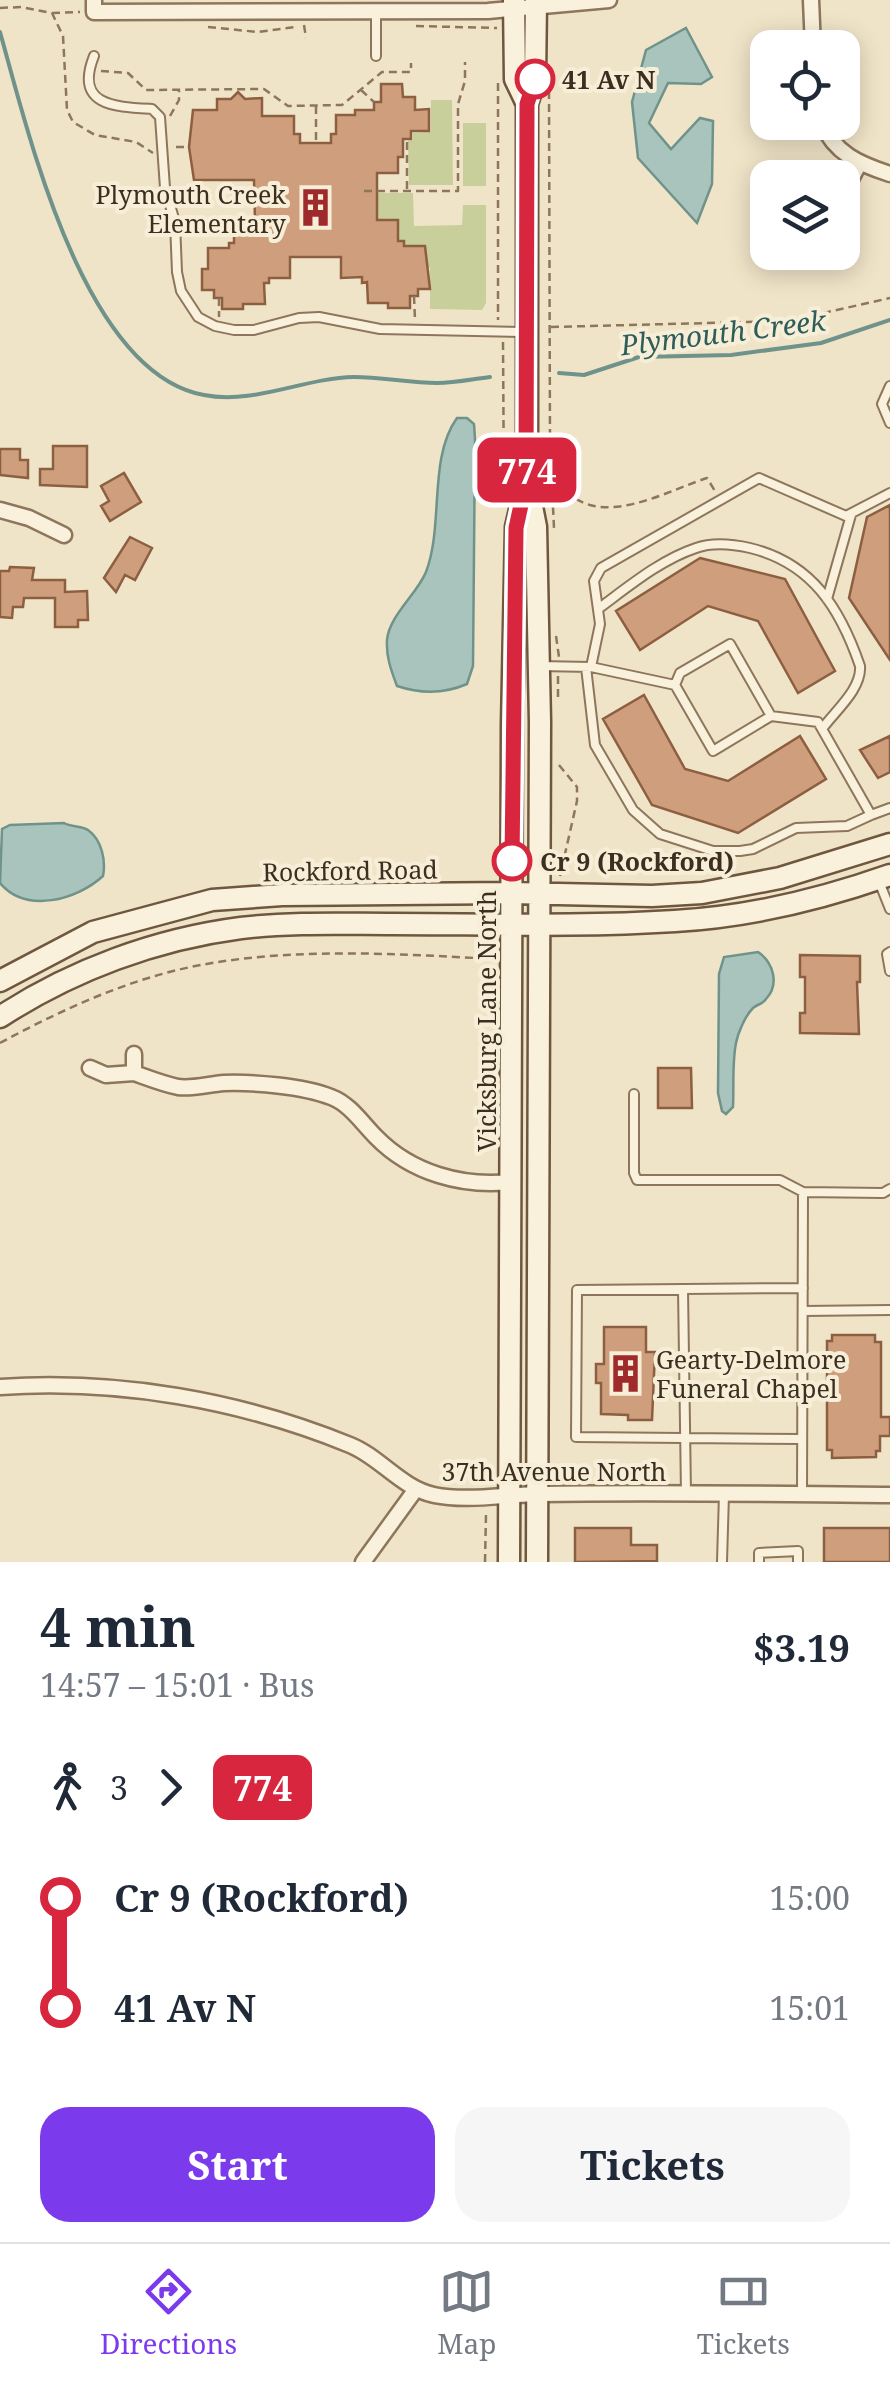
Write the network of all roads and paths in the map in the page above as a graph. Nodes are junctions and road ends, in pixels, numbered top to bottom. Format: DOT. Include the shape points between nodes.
graph roads {
  1 [pos="610,0"];
  2 [pos="811,0"];
  3 [pos="525,5"];
  4 [pos="94,6"];
  5 [pos="0,8"];
  6 [pos="376,11"];
  7 [pos="52,13"];
  8 [pos="205,26"];
  9 [pos="314,26"];
  10 [pos="404,26"];
  11 [pos="812,30"];
  12 [pos="497,31"];
  13 [pos="94,56"];
  14 [pos="376,56"];
  15 [pos="465,62"];
  16 [pos="411,63"];
  17 [pos="90,71"];
  18 [pos="498,78"];
  19 [pos="549,82"];
  20 [pos="361,90"];
  21 [pos="374,102"];
  22 [pos="316,106"];
  23 [pos="407,139"];
  24 [pos="831,140"];
  25 [pos="316,143"];
  26 [pos="189,147"];
  27 [pos="162,152"];
  28 [pos="854,160"];
  29 [pos="860,164"];
  30 [pos="890,174"];
  31 [pos="364,191"];
  32 [pos="407,191"];
  33 [pos="268,192"];
  34 [pos="176,196"];
  35 [pos="414,296"];
  36 [pos="890,298"];
  37 [pos="549,328"];
  38 [pos="415,330"];
  39 [pos="503,332"];
  40 [pos="528,332"];
  41 [pos="890,386"];
  42 [pos="890,423"];
  43 [pos="526,482"];
  44 [pos="552,487"];
  45 [pos="890,493"];
  46 [pos="721,500"];
  47 [pos="0,510"];
  48 [pos="503,511"];
  49 [pos="851,514"];
  50 [pos="64,535"];
  51 [pos="553,538"];
  52 [pos="827,599"];
  53 [pos="598,609"];
  54 [pos="555,626"];
  55 [pos="549,666"];
  56 [pos="588,667"];
  57 [pos="675,685"];
  58 [pos="558,702"];
  59 [pos="771,716"];
  60 [pos="822,729"];
  61 [pos="557,760"];
  62 [pos="890,808"];
  63 [pos="870,815"];
  64 [pos="890,844"];
  65 [pos="884,877"];
  66 [pos="539,885"];
  67 [pos="511,893"];
  68 [pos="890,909"];
  69 [pos="539,923"];
  70 [pos="512,924"];
  71 [pos="890,952"];
  72 [pos="494,959"];
  73 [pos="890,971"];
  74 [pos="0,981"];
  75 [pos="0,1016"];
  76 [pos="0,1043"];
  77 [pos="134,1054"];
  78 [pos="90,1068"];
  79 [pos="134,1073"];
  80 [pos="634,1094"];
  81 [pos="510,1182"];
  82 [pos="890,1190"];
  83 [pos="803,1192"];
  84 [pos="802,1288"];
  85 [pos="683,1290"];
  86 [pos="802,1310"];
  87 [pos="890,1310"];
  88 [pos="0,1388"];
  89 [pos="684,1438"];
  90 [pos="802,1439"];
  91 [pos="416,1488"];
  92 [pos="537,1494"];
  93 [pos="686,1494"];
  94 [pos="724,1494"];
  95 [pos="802,1494"];
  96 [pos="890,1495"];
  97 [pos="510,1496"];
  98 [pos="363,1562"];
  99 [pos="510,1562"];
  100 [pos="537,1562"];
  101 [pos="722,1562"];
  102 [pos="759,1562"];
  103 [pos="798,1562"];
  1 -- 3 [label="street"];
  2 -- 11 [label="street"];
  3 -- 6 [label="street"];
  3 -- 40 [label="main road, Vicksburg Lane North" via="515,78 527,104"];
  4 -- 6 [label="street"];
  4 -- 7 [label="path"];
  5 -- 7 [label="path"];
  6 -- 14 [label="lane"];
  7 -- 27 [label="path" via="63,36 73,122"];
  8 -- 9 [label="path" via="258,32"];
  10 -- 12 [label="path"];
  13 -- 17 [label="lane"];
  15 -- 32 [label="path" via="458,191"];
  16 -- 20 [label="path" via="412,72 382,72"];
  17 -- 22 [label="path" via="123,71 146,90 264,89 288,106"];
  17 -- 27 [label="lane" via="101,102 152,109 160,118"];
  18 -- 39 [label="path"];
  19 -- 37 [label="path"];
  20 -- 21 [label="path"];
  20 -- 22 [label="path" via="348,104"];
  22 -- 25 [label="path"];
  23 -- 32 [label="path"];
  24 -- 28 [label="street"];
  26 -- 27 [label="path"];
  27 -- 38 [label="lane" via="181,291 198,316 234,330 319,317"];
  29 -- 30 [label="street"];
  31 -- 32 [label="path"];
  33 -- 34 [label="path"];
  35 -- 38 [label="path"];
  36 -- 37 [label="path" via="788,321"];
  37 -- 44 [label="path"];
  38 -- 39 [label="lane"];
  39 -- 40 [label="lane"];
  39 -- 48 [label="path"];
  40 -- 43 [label="main road, Vicksburg Lane North"];
  41 -- 42 [label="lane" via="882,404"];
  43 -- 55 [label="main road, Vicksburg Lane North"];
  43 -- 67 [label="main road, Vicksburg Lane North" via="516,528"];
  44 -- 46 [label="path" via="605,507 707,478"];
  44 -- 51 [label="path"];
  45 -- 49 [label="lane"];
  46 -- 49 [label="lane" via="759,478"];
  46 -- 53 [label="lane" via="601,568 594,580"];
  47 -- 50 [label="street"];
  49 -- 52 [label="lane"];
  52 -- 53 [label="lane" via="788,560 710,544 662,564"];
  52 -- 60 [label="lane" via="861,677"];
  53 -- 56 [label="lane"];
  54 -- 55 [label="path"];
  55 -- 56 [label="lane"];
  55 -- 58 [label="path"];
  55 -- 66 [label="main road, Vicksburg Lane North"];
  56 -- 57 [label="lane"];
  56 -- 63 [label="lane" via="595,745 633,810 660,834 713,852 740,852 810,824 847,826"];
  57 -- 59 [label="lane" via="713,751"];
  57 -- 59 [label="lane" via="680,673 730,644"];
  59 -- 60 [label="lane" via="818,722"];
  60 -- 63 [label="lane"];
  61 -- 66 [label="path" via="577,787 577,801 563,876"];
  62 -- 63 [label="lane"];
  64 -- 66 [label="main road, Rockford Road" via="780,878 702,893 652,896"];
  65 -- 68 [label="lane"];
  65 -- 69 [label="main road" via="776,906 678,921"];
  66 -- 67 [label="main road, Rockford Road"];
  66 -- 69 [label="main road, Vicksburg Lane North"];
  67 -- 70 [label="main road, Vicksburg Lane North"];
  67 -- 74 [label="main road, Rockford Road" via="212,900 92,932"];
  69 -- 70 [label="main road"];
  69 -- 92 [label="main road, Vicksburg Lane North"];
  70 -- 75 [label="main road" via="226,931 119,958"];
  70 -- 81 [label="main road, Vicksburg Lane North"];
  71 -- 73 [label="lane"];
  72 -- 76 [label="path" via="288,957 192,968 128,984"];
  77 -- 79 [label="street"];
  78 -- 79 [label="street" via="106,1075"];
  79 -- 81 [label="street" via="182,1087 251,1083 330,1096 402,1159 430,1173"];
  80 -- 83 [label="lane" via="638,1180 780,1180"];
  81 -- 97 [label="main road, Vicksburg Lane North"];
  82 -- 83 [label="lane"];
  83 -- 84 [label="lane"];
  84 -- 85 [label="lane"];
  84 -- 86 [label="lane"];
  85 -- 89 [label="lane"];
  85 -- 89 [label="lane" via="578,1290 576,1437"];
  86 -- 87 [label="lane"];
  86 -- 90 [label="lane"];
  88 -- 91 [label="street, 37th Avenue North" via="136,1390 274,1418 354,1446"];
  89 -- 90 [label="lane"];
  89 -- 93 [label="lane"];
  90 -- 95 [label="lane"];
  91 -- 97 [label="street, 37th Avenue North" via="456,1497"];
  91 -- 98 [label="street"];
  92 -- 93 [label="street, 37th Avenue North"];
  92 -- 97 [label="street, 37th Avenue North"];
  92 -- 100 [label="main road, Vicksburg Lane North"];
  93 -- 94 [label="street, 37th Avenue North"];
  94 -- 95 [label="street, 37th Avenue North"];
  94 -- 101 [label="lane"];
  95 -- 96 [label="street, 37th Avenue North"];
  97 -- 99 [label="main road, Vicksburg Lane North"];
  102 -- 103 [label="lane" via="759,1552 798,1551"];
}
